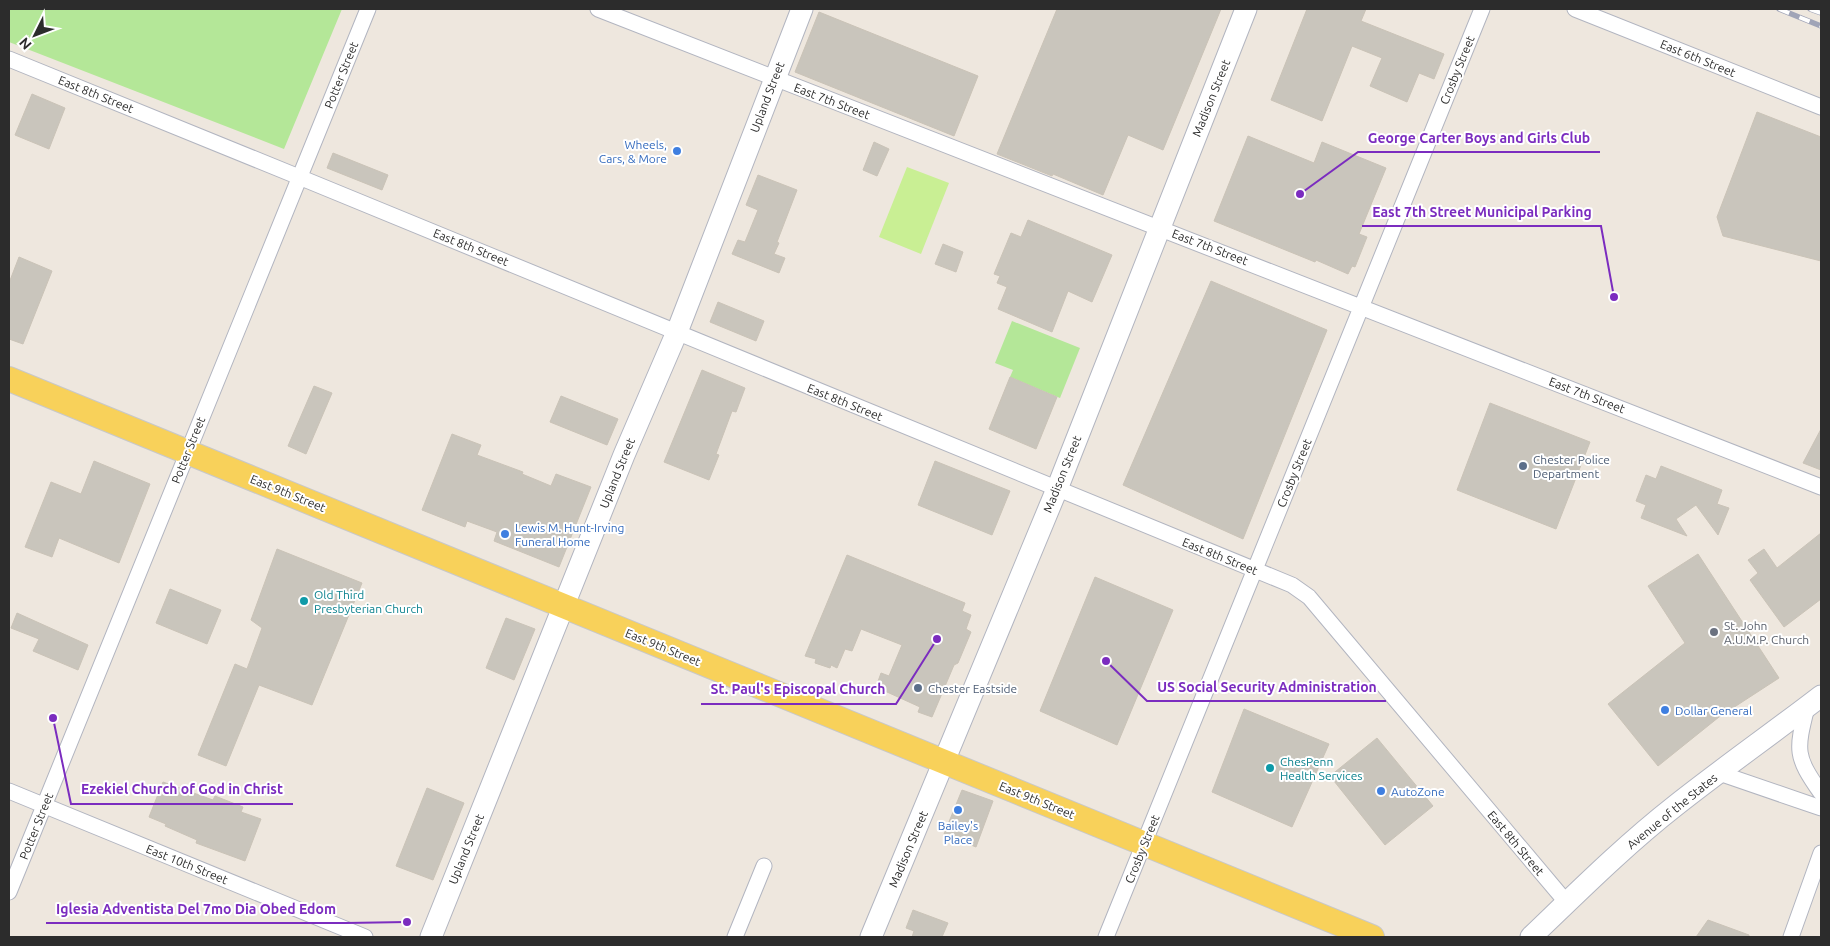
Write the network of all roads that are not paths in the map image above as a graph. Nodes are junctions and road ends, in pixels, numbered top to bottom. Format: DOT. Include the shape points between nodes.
graph roads {
  1 [pos="368,9"];
  2 [pos="598,9"];
  3 [pos="802,9"];
  4 [pos="1246,9"];
  5 [pos="1482,9"];
  6 [pos="1575,9"];
  7 [pos="9,59"];
  8 [pos="773,78"];
  9 [pos="1821,107"];
  10 [pos="299,177"];
  11 [pos="1159,227"];
  12 [pos="1362,306"];
  13 [pos="677,332"];
  14 [pos="9,379"];
  15 [pos="188,452"];
  16 [pos="1821,487"];
  17 [pos="1056,489"];
  18 [pos="1255,570"];
  19 [pos="564,606"];
  20 [pos="1814,701"];
  21 [pos="945,762"];
  22 [pos="1719,773"];
  23 [pos="9,791"];
  24 [pos="1821,793"];
  25 [pos="44,805"];
  26 [pos="1821,808"];
  27 [pos="1144,844"];
  28 [pos="1821,852"];
  29 [pos="764,866"];
  30 [pos="9,892"];
  31 [pos="1567,903"];
  32 [pos="365,937"];
  33 [pos="432,937"];
  34 [pos="735,937"];
  35 [pos="871,937"];
  36 [pos="1106,937"];
  37 [pos="1372,937"];
  38 [pos="1532,937"];
  39 [pos="1791,937"];
  1 -- 10 [label="street, Potter Street"];
  2 -- 8 [label="street, East 7th Street"];
  3 -- 8 [label="street, Upland Street"];
  4 -- 11 [label="street, Madison Street"];
  5 -- 12 [label="street, Crosby Street"];
  6 -- 9 [label="street, East 6th Street"];
  7 -- 10 [label="street, East 8th Street"];
  8 -- 11 [label="street, East 7th Street"];
  8 -- 13 [label="street, Upland Street"];
  10 -- 13 [label="street, East 8th Street"];
  10 -- 15 [label="street, Potter Street"];
  11 -- 12 [label="street, East 7th Street"];
  11 -- 17 [label="street, Madison Street"];
  12 -- 16 [label="street, East 7th Street"];
  12 -- 18 [label="street, Crosby Street"];
  13 -- 17 [label="street, East 8th Street"];
  13 -- 19 [label="street, Upland Street"];
  14 -- 15 [label="main road, East 9th Street"];
  15 -- 19 [label="main road, East 9th Street"];
  15 -- 25 [label="street, Potter Street"];
  17 -- 18 [label="street, East 8th Street"];
  17 -- 21 [label="street, Madison Street"];
  18 -- 27 [label="street, Crosby Street"];
  18 -- 31 [label="street, East 8th Street" via="1292,585 1308,597"];
  19 -- 21 [label="main road, East 9th Street"];
  19 -- 33 [label="street, Upland Street"];
  20 -- 22 [label="street, Avenue of the States"];
  20 -- 24 [label="street" via="1798,742 1802,764"];
  21 -- 27 [label="main road, East 9th Street"];
  21 -- 35 [label="street, Madison Street"];
  22 -- 26 [label="street"];
  22 -- 31 [label="street, Avenue of the States" via="1641,834"];
  23 -- 25 [label="street, East 10th Street"];
  25 -- 30 [label="street, Potter Street"];
  25 -- 32 [label="street, East 10th Street"];
  27 -- 36 [label="street, Crosby Street"];
  27 -- 37 [label="main road, East 9th Street"];
  28 -- 39 [label="street"];
  29 -- 34 [label="street"];
  31 -- 38 [label="street, Avenue of the States"];
}
